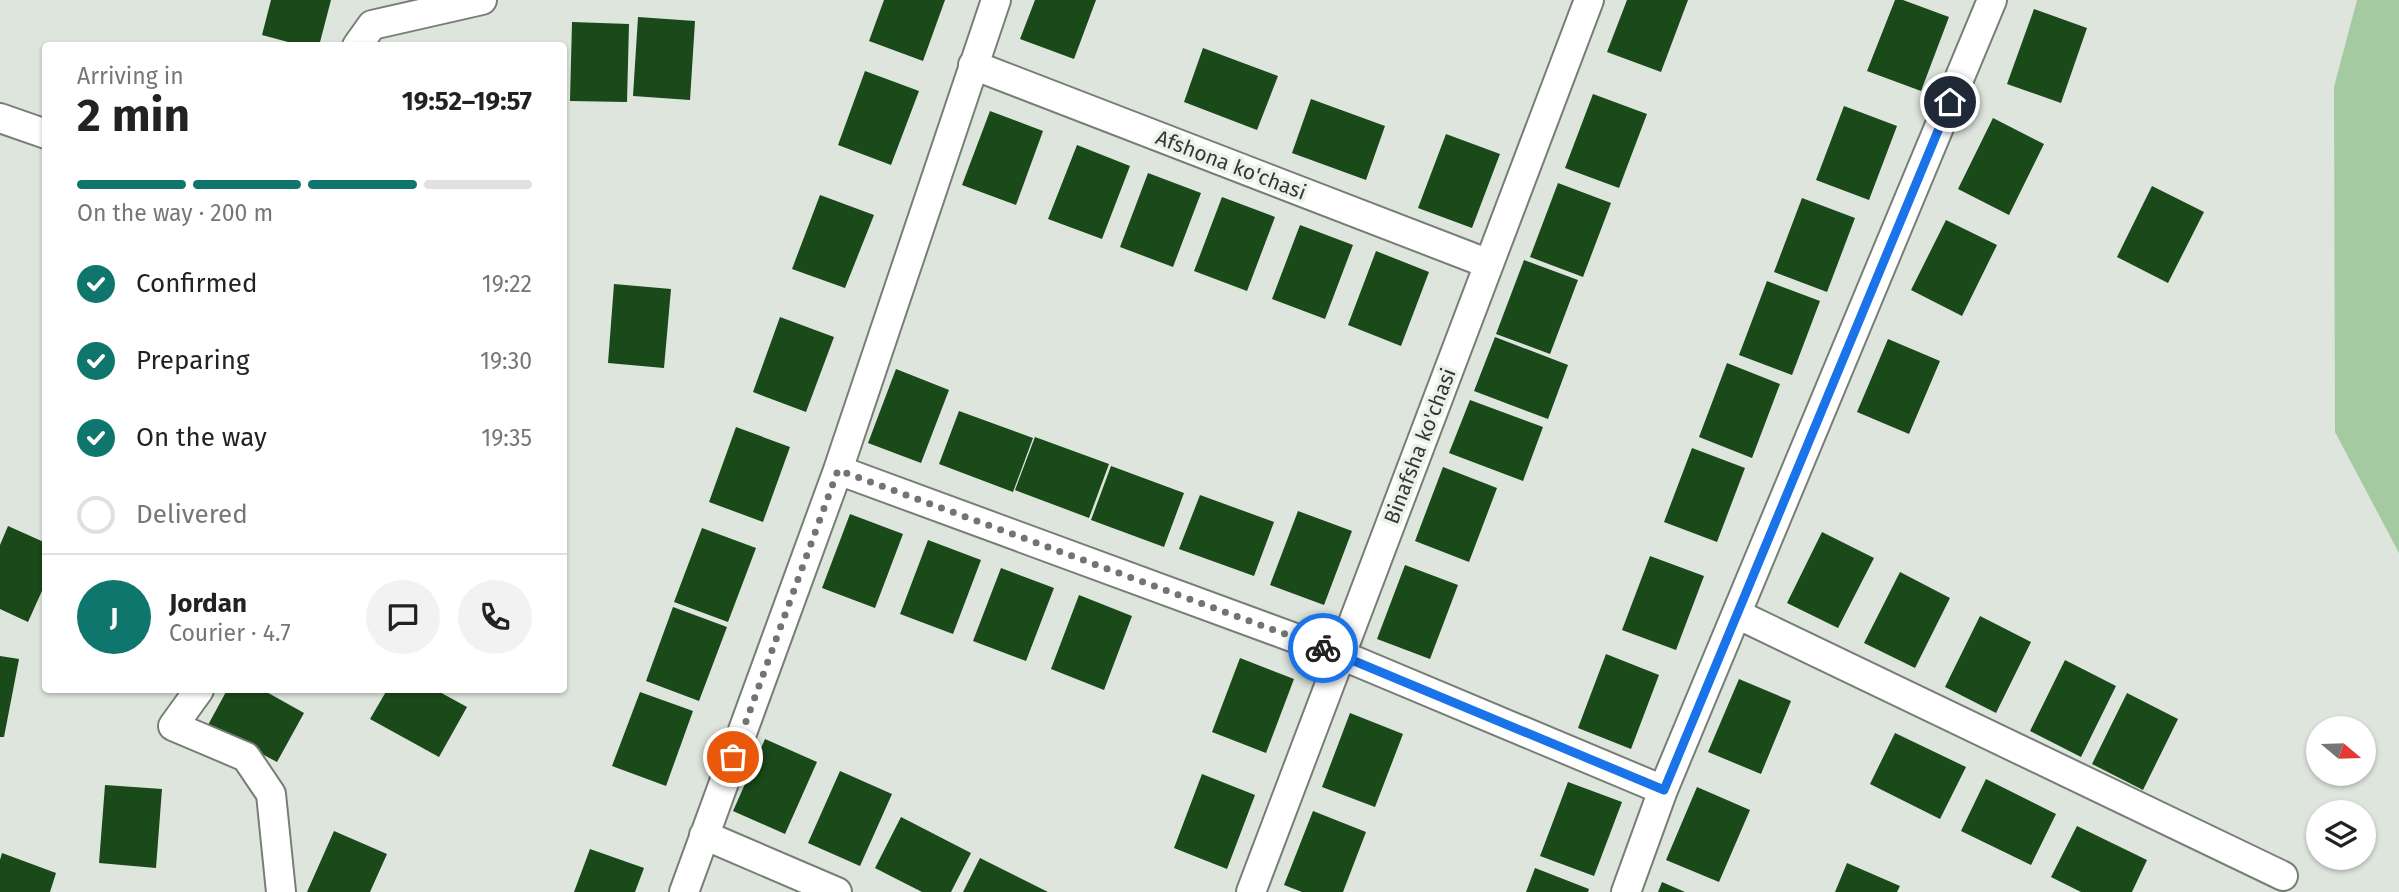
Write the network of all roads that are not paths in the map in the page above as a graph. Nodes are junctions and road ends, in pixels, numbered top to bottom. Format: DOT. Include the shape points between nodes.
graph roads {
  1 [pos="482,0"];
  2 [pos="996,0"];
  3 [pos="1589,0"];
  4 [pos="1992,0"];
  5 [pos="360,42"];
  6 [pos="973,65"];
  7 [pos="0,118"];
  8 [pos="42,133"];
  9 [pos="1489,264"];
  10 [pos="838,470"];
  11 [pos="1737,614"];
  12 [pos="1341,655"];
  13 [pos="197,693"];
  14 [pos="1664,790"];
  15 [pos="704,835"];
  16 [pos="2283,876"];
  17 [pos="281,892"];
  18 [pos="684,892"];
  19 [pos="837,892"];
  20 [pos="1251,892"];
  21 [pos="1626,892"];
  1 -- 5 [label="street" via="372,25"];
  2 -- 6 [label="street"];
  3 -- 9 [label="street, Binafsha ko'chasi"];
  4 -- 11 [label="street"];
  6 -- 9 [label="street, Afshona ko'chasi"];
  6 -- 10 [label="street"];
  7 -- 8 [label="street"];
  9 -- 12 [label="street, Binafsha ko'chasi"];
  10 -- 12 [label="street"];
  10 -- 15 [label="street"];
  11 -- 14 [label="street"];
  11 -- 16 [label="street"];
  12 -- 14 [label="street"];
  12 -- 20 [label="street, Binafsha ko'chasi"];
  13 -- 17 [label="street" via="173,726 246,757 271,794"];
  14 -- 21 [label="street"];
  15 -- 18 [label="street"];
  15 -- 19 [label="street"];
}
